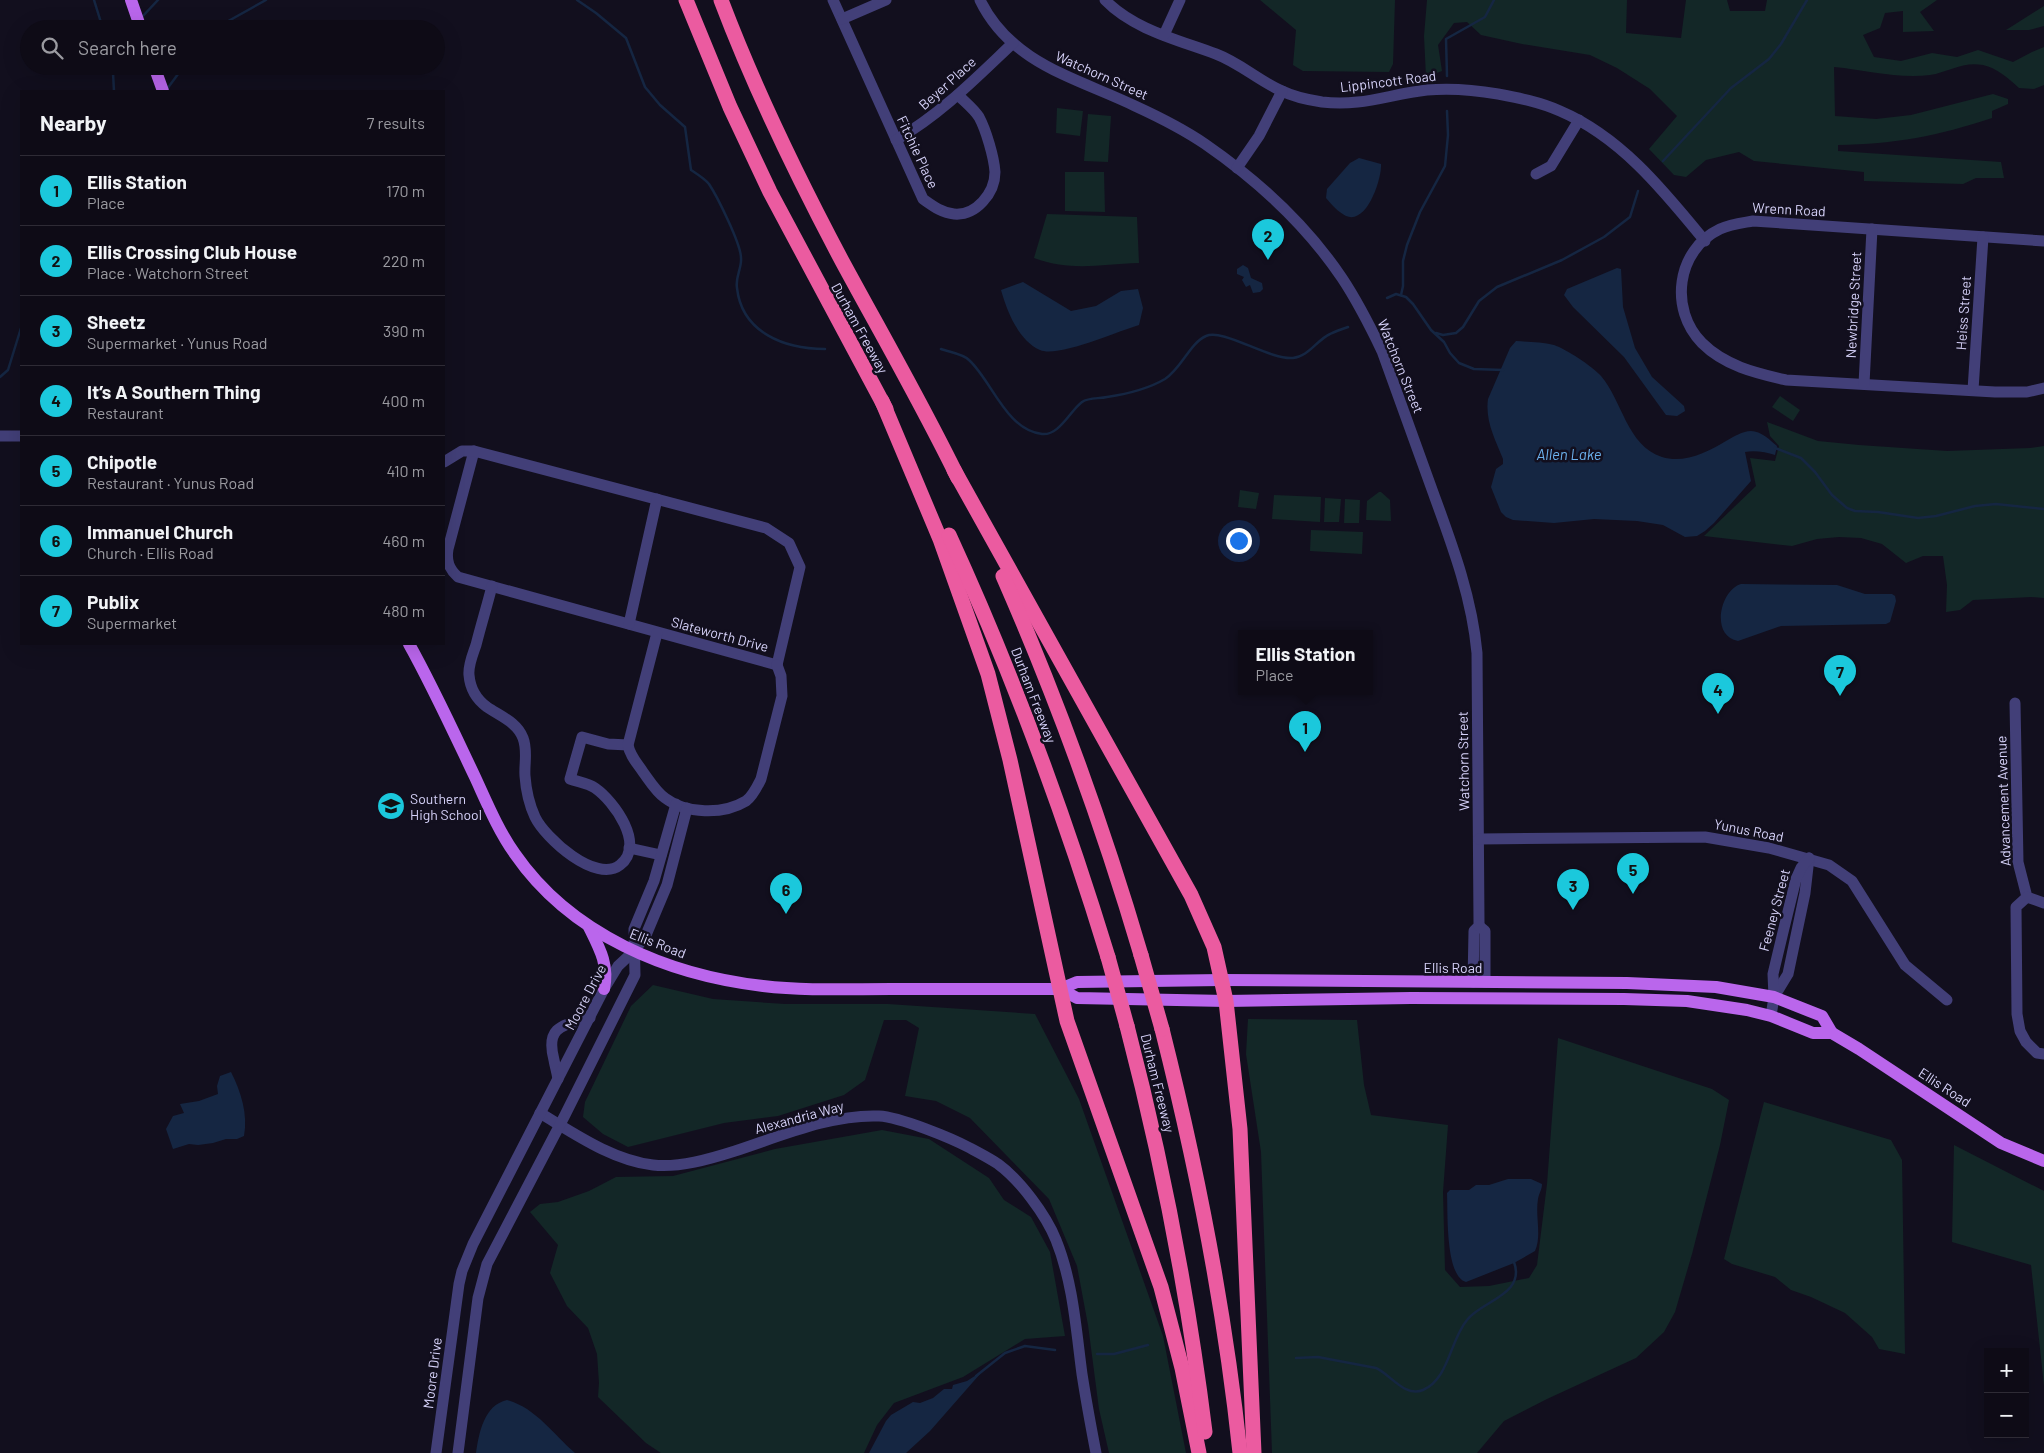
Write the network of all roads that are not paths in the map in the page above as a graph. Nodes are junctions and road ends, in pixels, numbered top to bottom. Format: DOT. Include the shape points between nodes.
graph roads {
  1 [pos="131,0"];
  2 [pos="686,0"];
  3 [pos="721,0"];
  4 [pos="833,0"];
  5 [pos="886,0"];
  6 [pos="980,0"];
  7 [pos="1105,0"];
  8 [pos="1180,0"];
  9 [pos="842,19"];
  10 [pos="138,20"];
  11 [pos="1164,34"];
  12 [pos="1013,43"];
  13 [pos="157,75"];
  14 [pos="163,90"];
  15 [pos="1282,91"];
  16 [pos="958,95"];
  17 [pos="1579,120"];
  18 [pos="896,140"];
  19 [pos="1237,168"];
  20 [pos="1536,174"];
  21 [pos="1872,229"];
  22 [pos="1983,237"];
  23 [pos="1705,240"];
  24 [pos="2044,241"];
  25 [pos="1864,384"];
  26 [pos="2044,388"];
  27 [pos="1973,390"];
  28 [pos="882,401"];
  29 [pos="0,436"];
  30 [pos="20,436"];
  31 [pos="474,451"];
  32 [pos="445,461"];
  33 [pos="954,470"];
  34 [pos="657,499"];
  35 [pos="492,586"];
  36 [pos="628,624"];
  37 [pos="657,633"];
  38 [pos="409,645"];
  39 [pos="777,665"];
  40 [pos="2015,703"];
  41 [pos="628,746"];
  42 [pos="681,806"];
  43 [pos="1479,839"];
  44 [pos="629,848"];
  45 [pos="661,855"];
  46 [pos="1809,858"];
  47 [pos="2027,897"];
  48 [pos="2044,903"];
  49 [pos="589,927"];
  50 [pos="634,952"];
  51 [pos="1222,980"];
  52 [pos="1479,982"];
  53 [pos="1566,983"];
  54 [pos="604,989"];
  55 [pos="1060,989"];
  56 [pos="1774,997"];
  57 [pos="1411,998"];
  58 [pos="1479,999"];
  59 [pos="1947,1000"];
  60 [pos="1226,1001"];
  61 [pos="1771,1016"];
  62 [pos="590,1018"];
  63 [pos="1832,1033"];
  64 [pos="2044,1054"];
  65 [pos="558,1079"];
  66 [pos="540,1113"];
  67 [pos="560,1125"];
  68 [pos="2044,1161"];
  69 [pos="436,1453"];
  70 [pos="458,1453"];
  71 [pos="1096,1453"];
  72 [pos="1199,1453"];
  73 [pos="1207,1453"];
  74 [pos="1240,1453"];
  75 [pos="1254,1453"];
  1 -- 10 [label="main road"];
  2 -- 28 [label="highway, Durham Freeway" via="726,98 770,192"];
  3 -- 33 [label="highway, Durham Freeway" via="799,178"];
  4 -- 9 [label="street, Fitchie Place"];
  5 -- 9 [label="street"];
  6 -- 12 [label="street, Watchorn Street" via="993,22"];
  7 -- 11 [label="street, Lippincott Road" via="1131,20"];
  8 -- 11 [label="street"];
  9 -- 18 [label="street, Fitchie Place"];
  11 -- 15 [label="street, Lippincott Road" via="1225,58"];
  12 -- 16 [label="street, Beyer Place"];
  12 -- 19 [label="street, Watchorn Street" via="1062,75 1174,125"];
  13 -- 14 [label="main road"];
  15 -- 17 [label="street, Lippincott Road" via="1339,104 1427,90 1488,93 1528,100"];
  15 -- 19 [label="street" via="1259,136"];
  16 -- 18 [label="street, Beyer Place" via="921,125"];
  16 -- 18 [label="street, Fitchie Place" via="978,116 986,133 995,172 992,189 972,210 955,214 937,209 923,199"];
  17 -- 20 [label="street" via="1551,166"];
  17 -- 23 [label="street, Lippincott Road" via="1613,142 1638,165"];
  19 -- 43 [label="street, Watchorn Street" via="1288,212 1342,277 1359,305 1382,351 1458,561 1470,602 1477,653"];
  21 -- 22 [label="street, Wrenn Road"];
  21 -- 23 [label="street, Wrenn Road" via="1753,221 1718,230"];
  21 -- 25 [label="street, Newbridge Street"];
  22 -- 24 [label="street, Wrenn Road"];
  22 -- 27 [label="street, Heiss Street"];
  23 -- 25 [label="street, Wrenn Road" via="1690,257 1682,277 1681,299 1687,322 1702,343 1722,358 1759,374 1786,380"];
  25 -- 27 [label="street, Wrenn Road"];
  26 -- 27 [label="street, Wrenn Road" via="2027,392"];
  28 -- 55 [label="highway" via="940,539 988,674"];
  28 -- 73 [label="highway, Durham Freeway, bridge" via="949,535 1001,654 1054,793 1108,957 1158,1156 1180,1264"];
  29 -- 30 [label="street"];
  31 -- 32 [label="street" via="462,451"];
  31 -- 34 [label="street, Slateworth Drive"];
  31 -- 35 [label="street, Slateworth Drive" via="447,561 458,577"];
  33 -- 51 [label="highway" via="1190,894 1214,947"];
  33 -- 74 [label="highway, Durham Freeway, bridge" via="1053,696 1098,818 1141,955 1185,1124 1212,1258"];
  34 -- 36 [label="street"];
  34 -- 39 [label="street, Slateworth Drive" via="766,528 789,543 800,567"];
  35 -- 36 [label="street, Slateworth Drive"];
  35 -- 44 [label="street" via="469,674 472,689 481,702 512,723 524,739 527,791 536,818 563,850 585,863 614,868 624,861"];
  36 -- 37 [label="street, Slateworth Drive"];
  37 -- 39 [label="street, Slateworth Drive"];
  37 -- 41 [label="street"];
  38 -- 49 [label="main road, Ellis Road" via="514,854 552,897"];
  39 -- 42 [label="street" via="782,696 761,779 752,795 722,809"];
  40 -- 47 [label="street, Advancement Avenue" via="2018,862"];
  41 -- 42 [label="street" via="632,757 663,797"];
  41 -- 44 [label="street" via="582,737 570,779 596,788 620,815 628,833"];
  42 -- 45 [label="street"];
  42 -- 50 [label="street, Moore Drive" via="667,885 646,935"];
  43 -- 46 [label="street, Yunus Road" via="1705,837"];
  43 -- 52 [label="street, Watchorn Street" via="1479,926 1485,932"];
  44 -- 45 [label="street"];
  45 -- 50 [label="street" via="634,929"];
  46 -- 56 [label="street, Feeney Street" via="1788,974"];
  46 -- 59 [label="street, Yunus Road" via="1829,865 1852,881 1905,965"];
  47 -- 48 [label="street"];
  47 -- 64 [label="street" via="2016,907 2017,1014 2026,1042 2037,1053"];
  49 -- 50 [label="main road, Ellis Road"];
  49 -- 54 [label="main road" via="604,960"];
  50 -- 54 [label="street, Moore Drive" via="618,966"];
  50 -- 55 [label="main road, Ellis Road" via="714,978 777,988"];
  50 -- 67 [label="street" via="635,975"];
  51 -- 52 [label="main road, Ellis Road"];
  51 -- 55 [label="main road, Ellis Road" via="1077,982"];
  51 -- 60 [label="highway"];
  52 -- 53 [label="main road, Ellis Road"];
  52 -- 57 [label="main road" via="1472,989 1422,992"];
  53 -- 56 [label="main road, Ellis Road" via="1716,987"];
  53 -- 58 [label="main road" via="1558,990 1493,994"];
  54 -- 62 [label="street, Moore Drive"];
  55 -- 60 [label="main road, Ellis Road" via="1077,998"];
  55 -- 72 [label="highway" via="1072,1036 1161,1287"];
  56 -- 61 [label="street, Feeney Street"];
  56 -- 63 [label="main road, Ellis Road" via="1822,1016"];
  57 -- 58 [label="main road, Ellis Road"];
  57 -- 60 [label="main road, Ellis Road"];
  58 -- 61 [label="main road, Ellis Road" via="1687,1001"];
  60 -- 75 [label="highway" via="1240,1129"];
  61 -- 63 [label="main road, Ellis Road" via="1813,1033"];
  62 -- 65 [label="street, Moore Drive"];
  62 -- 65 [label="street" via="561,1026 552,1035 551,1048"];
  63 -- 68 [label="main road, Ellis Road" via="2001,1143"];
  65 -- 66 [label="street, Moore Drive"];
  66 -- 67 [label="street, Alexandria Way"];
  66 -- 69 [label="street, Moore Drive" via="462,1271"];
  67 -- 70 [label="street" via="492,1254 483,1278 476,1308"];
  67 -- 71 [label="street, Alexandria Way" via="600,1148 654,1165 713,1158 845,1118 881,1116 956,1141 998,1164 1028,1196 1048,1223 1056,1241 1073,1305"];
}
